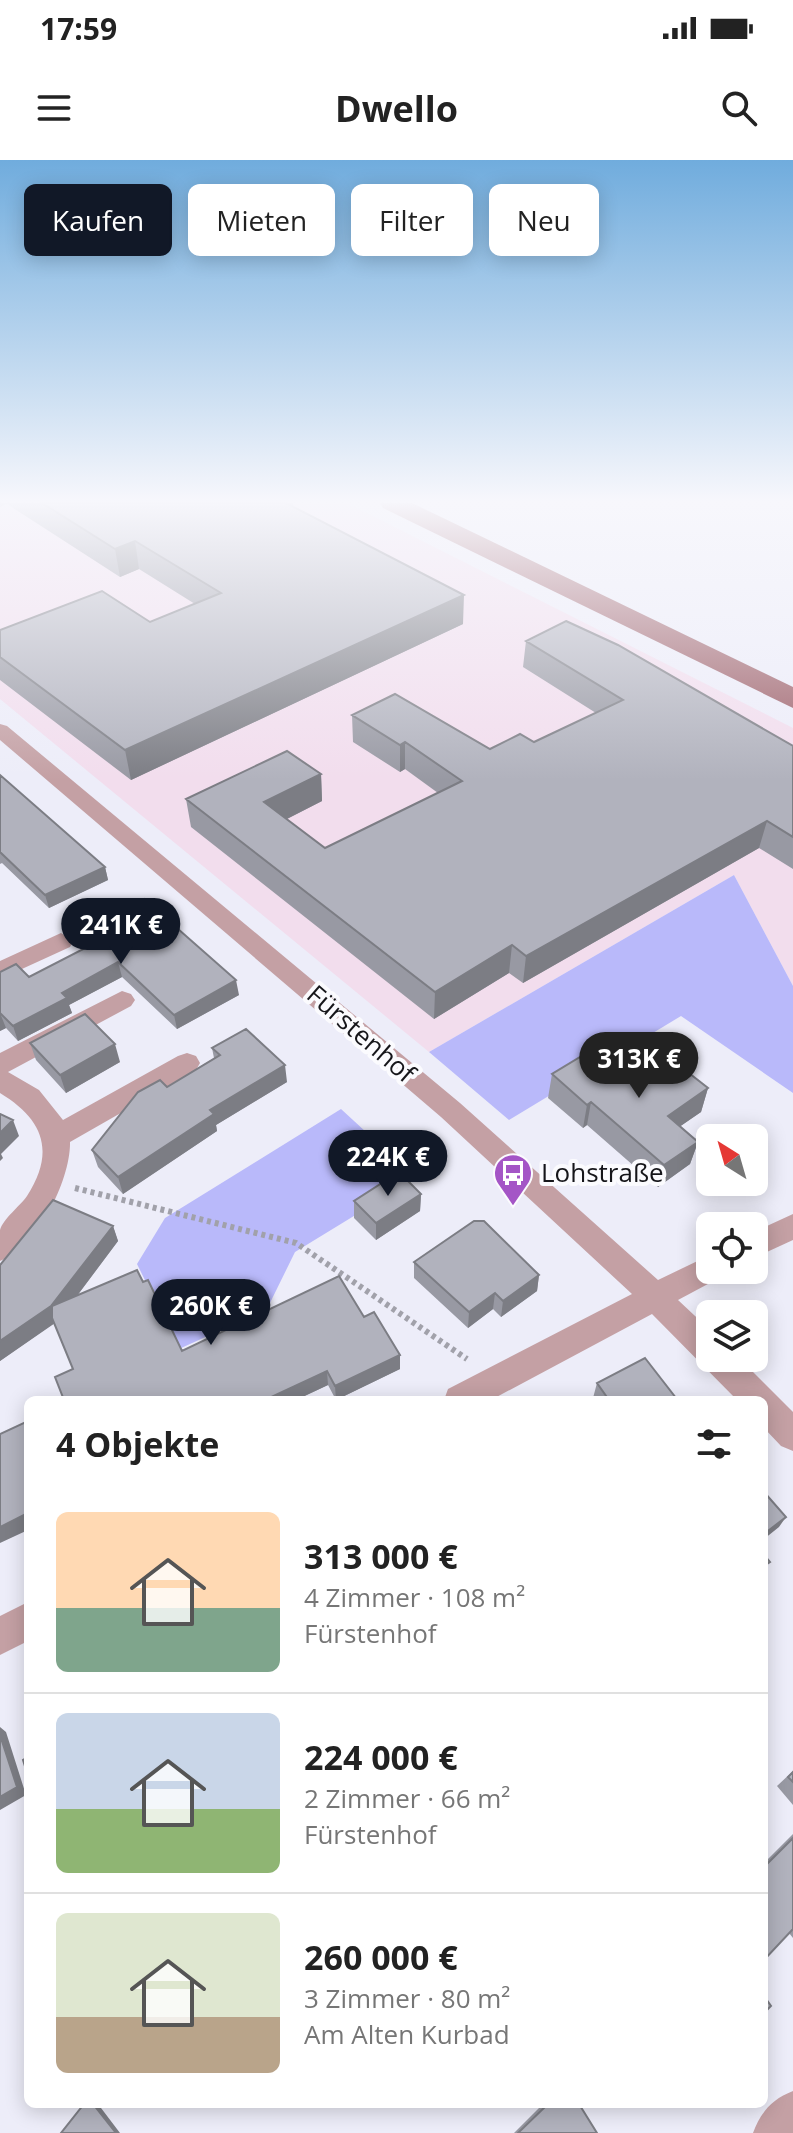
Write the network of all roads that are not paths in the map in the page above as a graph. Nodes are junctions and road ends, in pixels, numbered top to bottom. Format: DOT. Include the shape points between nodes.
graph roads {
  1 [pos="580,595"];
  2 [pos="793,699"];
  3 [pos="0,730"];
  4 [pos="61,941"];
  5 [pos="0,971"];
  6 [pos="122,1000"];
  7 [pos="187,1063"];
  8 [pos="0,1065"];
  9 [pos="0,1080"];
  10 [pos="58,1136"];
  11 [pos="793,1226"];
  12 [pos="768,1239"];
  13 [pos="0,1249"];
  14 [pos="696,1275"];
  15 [pos="655,1295"];
  16 [pos="696,1337"];
  17 [pos="731,1372"];
  18 [pos="468,1396"];
  19 [pos="755,1396"];
  20 [pos="768,1409"];
  21 [pos="793,1435"];
  22 [pos="24,1623"];
  23 [pos="0,1636"];
  24 [pos="793,2114"];
  25 [pos="776,2133"];
  1 -- 2 [label="main road"];
  3 -- 15 [label="street, Fürstenhof" via="318,995"];
  4 -- 5 [label="street"];
  6 -- 8 [label="street"];
  7 -- 10 [label="street"];
  9 -- 10 [label="street" via="30,1095 52,1120"];
  10 -- 13 [label="street" via="51,1182"];
  11 -- 12 [label="street"];
  14 -- 15 [label="street"];
  15 -- 16 [label="street, Fürstenhof"];
  15 -- 18 [label="street"];
  17 -- 19 [label="street"];
  20 -- 21 [label="street"];
  22 -- 23 [label="street"];
  24 -- 25 [label="street"];
}
